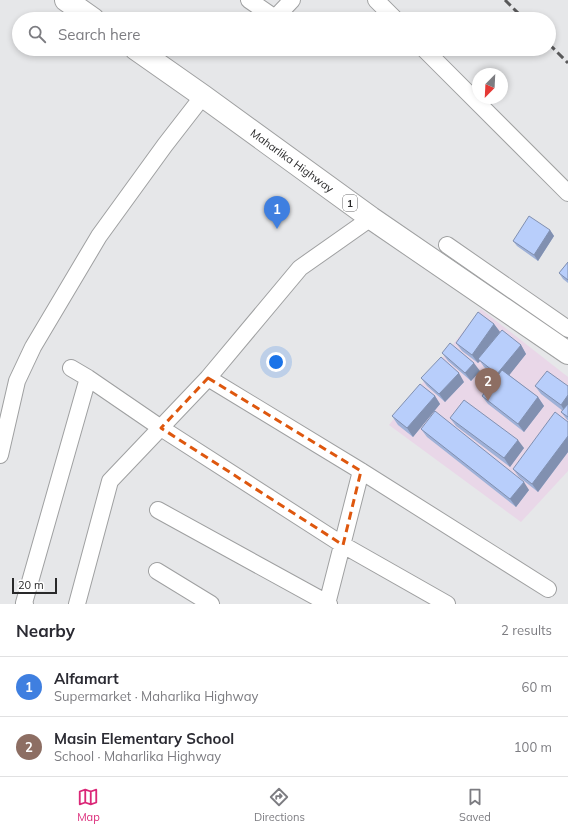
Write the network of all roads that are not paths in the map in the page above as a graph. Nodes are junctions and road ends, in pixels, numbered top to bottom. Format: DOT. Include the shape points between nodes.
graph roads {
  1 [pos="66,0"];
  2 [pos="249,0"];
  3 [pos="292,0"];
  4 [pos="376,0"];
  5 [pos="83,12"];
  6 [pos="266,12"];
  7 [pos="281,12"];
  8 [pos="387,12"];
  9 [pos="146,56"];
  10 [pos="431,56"];
  11 [pos="203,96"];
  12 [pos="568,193"];
  13 [pos="371,218"];
  14 [pos="447,245"];
  15 [pos="568,329"];
  16 [pos="568,353"];
  17 [pos="71,368"];
  18 [pos="88,378"];
  19 [pos="208,378"];
  20 [pos="161,428"];
  21 [pos="0,454"];
  22 [pos="362,471"];
  23 [pos="158,510"];
  24 [pos="343,545"];
  25 [pos="157,571"];
  26 [pos="548,589"];
  27 [pos="25,604"];
  28 [pos="77,604"];
  29 [pos="211,604"];
  30 [pos="328,604"];
  31 [pos="447,604"];
  1 -- 5 [label="main road"];
  2 -- 6 [label="street"];
  3 -- 7 [label="street"];
  4 -- 8 [label="street"];
  9 -- 11 [label="main road, Maharlika Highway / 1"];
  10 -- 12 [label="street"];
  11 -- 13 [label="main road, Maharlika Highway / 1"];
  11 -- 21 [label="street" via="99,236 33,347 17,381"];
  13 -- 16 [label="main road, Maharlika Highway / 1"];
  13 -- 19 [label="street" via="300,268"];
  14 -- 15 [label="street"];
  17 -- 18 [label="street"];
  18 -- 20 [label="street"];
  18 -- 27 [label="street"];
  19 -- 20 [label="street"];
  19 -- 22 [label="street"];
  20 -- 24 [label="street"];
  20 -- 28 [label="street" via="110,481"];
  22 -- 24 [label="street"];
  22 -- 26 [label="street"];
  23 -- 30 [label="street"];
  24 -- 30 [label="street"];
  24 -- 31 [label="street"];
  25 -- 29 [label="street"];
}
